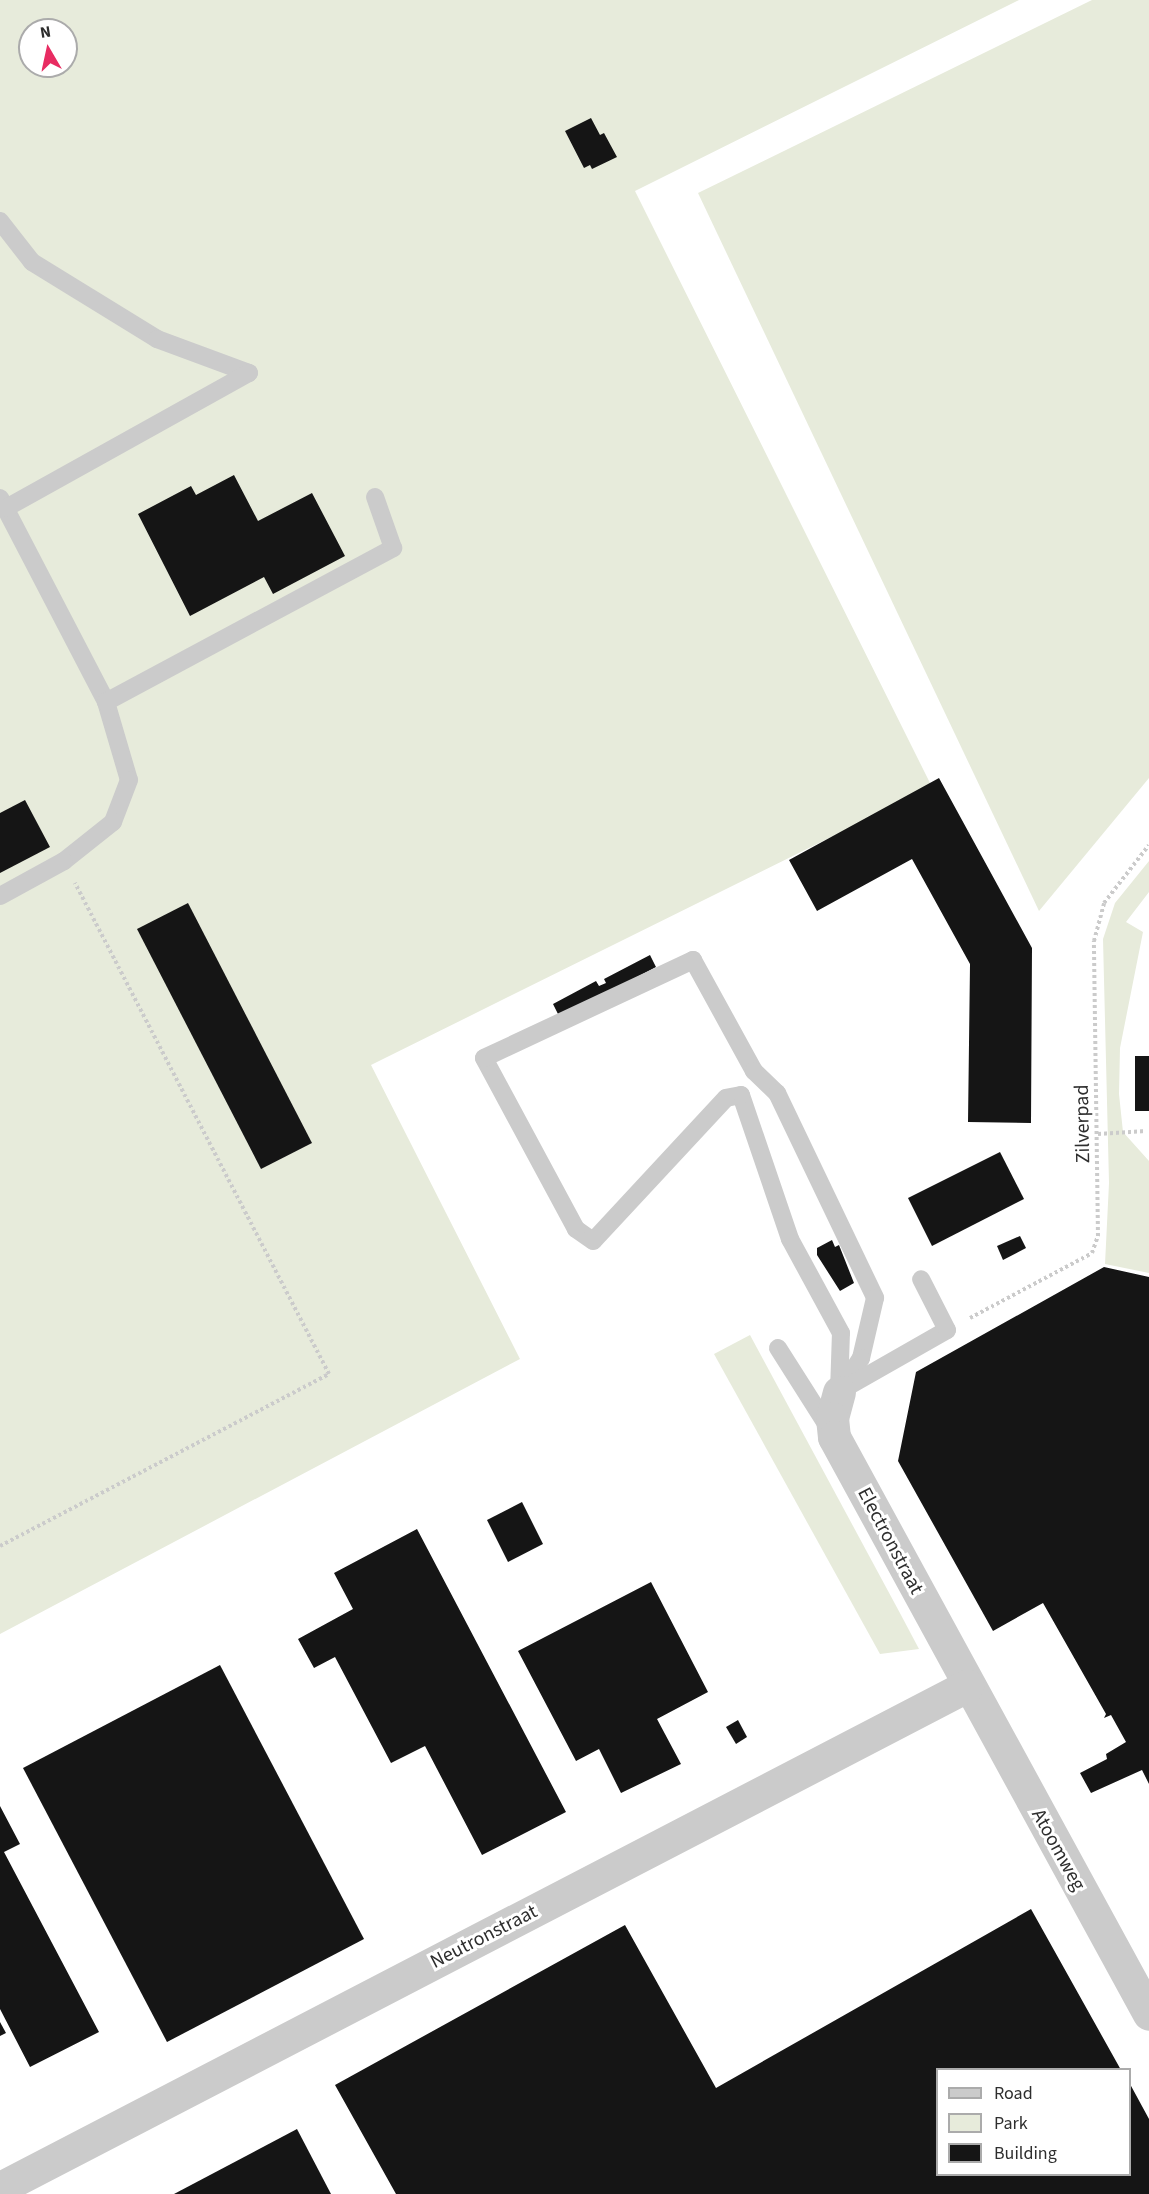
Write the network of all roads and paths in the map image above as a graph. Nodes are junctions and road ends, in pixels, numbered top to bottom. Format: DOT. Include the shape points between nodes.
graph roads {
  1 [pos="0,221"];
  2 [pos="375,497"];
  3 [pos="3,503"];
  4 [pos="106,702"];
  5 [pos="1149,845"];
  6 [pos="64,861"];
  7 [pos="0,896"];
  8 [pos="1146,1131"];
  9 [pos="1098,1134"];
  10 [pos="921,1279"];
  11 [pos="947,1330"];
  12 [pos="778,1348"];
  13 [pos="839,1392"];
  14 [pos="834,1437"];
  15 [pos="0,1546"];
  16 [pos="967,1686"];
  17 [pos="1149,2014"];
  18 [pos="0,2188"];
  1 -- 3 [label="lane" via="32,262 157,339 249,373"];
  2 -- 4 [label="lane" via="393,548"];
  3 -- 4 [label="lane"];
  4 -- 6 [label="lane" via="129,780 113,822"];
  5 -- 9 [label="path, Zilverpad" via="1104,903 1094,941"];
  6 -- 7 [label="lane"];
  6 -- 15 [label="path" via="328,1374"];
  8 -- 9 [label="path"];
  9 -- 11 [label="path, Zilverpad" via="1098,1236 1092,1253"];
  10 -- 11 [label="lane"];
  11 -- 13 [label="lane"];
  12 -- 14 [label="lane"];
  13 -- 13 [label="lane" via="861,1358 875,1298 777,1093 754,1071 693,960 484,1058 576,1229 593,1241 726,1098 741,1095 790,1239 841,1333"];
  13 -- 14 [label="street, Electronstraat" via="832,1418"];
  14 -- 16 [label="street, Electronstraat"];
  16 -- 17 [label="street, Atoomweg"];
  16 -- 18 [label="street, Neutronstraat"];
}
